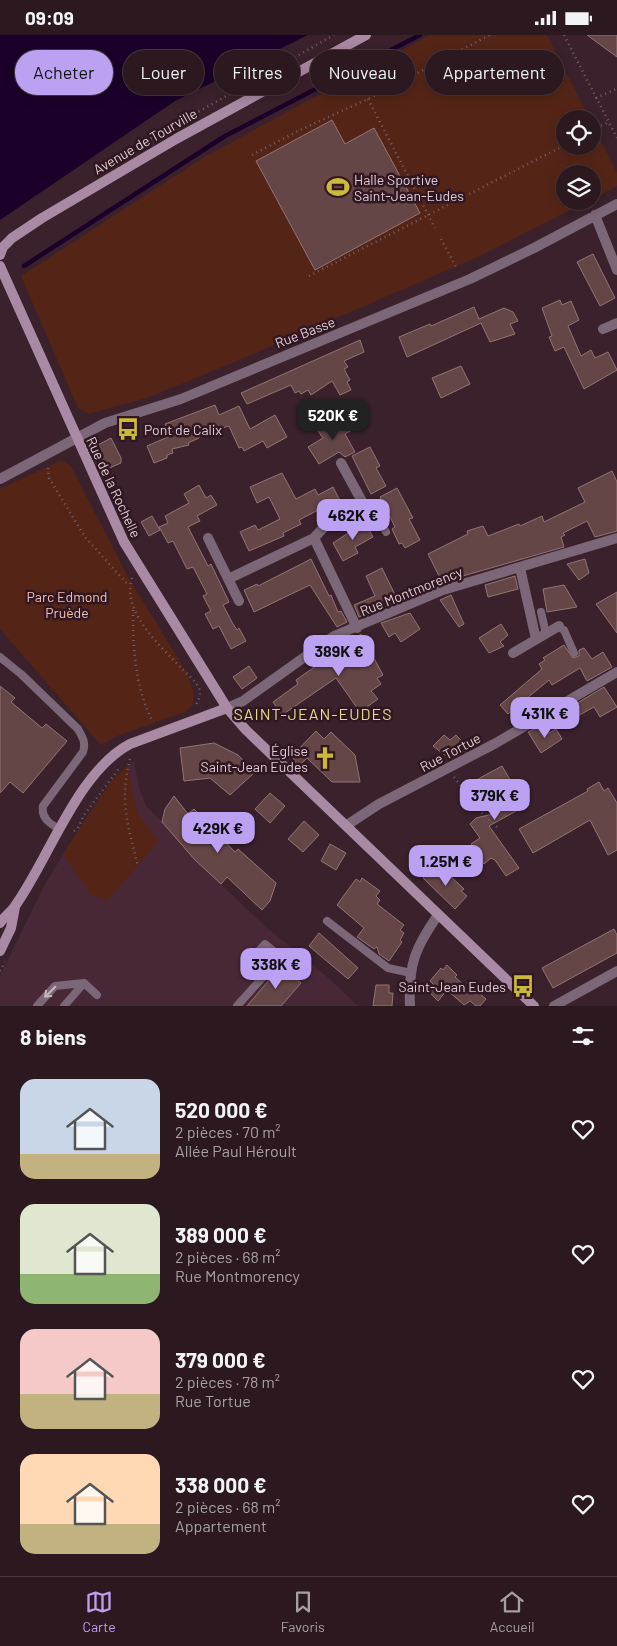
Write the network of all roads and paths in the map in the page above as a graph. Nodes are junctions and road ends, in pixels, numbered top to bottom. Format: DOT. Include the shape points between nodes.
graph roads {
  1 [pos="334,35"];
  2 [pos="366,35"];
  3 [pos="490,35"];
  4 [pos="564,35"];
  5 [pos="616,89"];
  6 [pos="596,98"];
  7 [pos="368,99"];
  8 [pos="609,122"];
  9 [pos="601,126"];
  10 [pos="617,139"];
  11 [pos="556,150"];
  12 [pos="124,154"];
  13 [pos="252,155"];
  14 [pos="617,204"];
  15 [pos="428,215"];
  16 [pos="595,215"];
  17 [pos="435,228"];
  18 [pos="441,239"];
  19 [pos="0,255"];
  20 [pos="0,267"];
  21 [pos="457,269"];
  22 [pos="617,270"];
  23 [pos="309,276"];
  24 [pos="617,323"];
  25 [pos="603,329"];
  26 [pos="77,438"];
  27 [pos="341,463"];
  28 [pos="49,464"];
  29 [pos="0,479"];
  30 [pos="364,505"];
  31 [pos="386,532"];
  32 [pos="314,538"];
  33 [pos="617,538"];
  34 [pos="208,539"];
  35 [pos="520,568"];
  36 [pos="133,576"];
  37 [pos="228,579"];
  38 [pos="129,586"];
  39 [pos="239,601"];
  40 [pos="133,609"];
  41 [pos="541,611"];
  42 [pos="558,627"];
  43 [pos="357,628"];
  44 [pos="546,634"];
  45 [pos="536,639"];
  46 [pos="513,653"];
  47 [pos="574,653"];
  48 [pos="0,657"];
  49 [pos="617,672"];
  50 [pos="192,708"];
  51 [pos="226,708"];
  52 [pos="153,722"];
  53 [pos="130,757"];
  54 [pos="122,761"];
  55 [pos="448,770"];
  56 [pos="346,825"];
  57 [pos="498,828"];
  58 [pos="59,829"];
  59 [pos="70,838"];
  60 [pos="138,866"];
  61 [pos="15,906"];
  62 [pos="438,915"];
  63 [pos="327,921"];
  64 [pos="0,923"];
  65 [pos="4,952"];
  66 [pos="257,953"];
  67 [pos="0,971"];
  68 [pos="617,971"];
  69 [pos="411,973"];
  70 [pos="84,983"];
  71 [pos="97,995"];
  72 [pos="37,1006"];
  73 [pos="64,1006"];
  74 [pos="237,1006"];
  75 [pos="410,1006"];
  76 [pos="534,1006"];
  77 [pos="554,1006"];
  1 -- 12 [label="path"];
  2 -- 19 [label="street, Avenue de Tourville" via="66,203 12,238"];
  3 -- 7 [label="path"];
  4 -- 6 [label="path"];
  5 -- 6 [label="path"];
  6 -- 8 [label="path"];
  7 -- 13 [label="path"];
  7 -- 15 [label="path"];
  8 -- 9 [label="path"];
  8 -- 10 [label="path"];
  11 -- 15 [label="path"];
  14 -- 16 [label="street, Rue Basse"];
  15 -- 17 [label="path"];
  15 -- 23 [label="path"];
  16 -- 22 [label="street"];
  16 -- 26 [label="street, Rue Basse" via="526,252 408,306 181,399 105,423"];
  18 -- 21 [label="path"];
  20 -- 26 [label="street, Rue de la Rochelle"];
  24 -- 25 [label="street"];
  26 -- 29 [label="street, Rue Basse"];
  26 -- 51 [label="street, Rue de la Rochelle" via="124,542"];
  27 -- 30 [label="street"];
  28 -- 38 [label="path" via="49,478 85,537"];
  30 -- 31 [label="lane" via="375,510"];
  30 -- 32 [label="street" via="326,525"];
  32 -- 37 [label="street"];
  32 -- 43 [label="street"];
  33 -- 35 [label="street, Rue Montmorency"];
  34 -- 37 [label="street"];
  35 -- 43 [label="street, Rue Montmorency" via="444,590"];
  35 -- 45 [label="street"];
  36 -- 38 [label="path"];
  37 -- 39 [label="street"];
  38 -- 40 [label="path"];
  40 -- 50 [label="path" via="164,651 198,687 199,698"];
  40 -- 52 [label="path" via="135,662 145,708"];
  41 -- 44 [label="lane"];
  42 -- 44 [label="street"];
  42 -- 47 [label="lane" via="564,630"];
  43 -- 51 [label="street, Rue Montmorency" via="334,635 243,701"];
  44 -- 45 [label="street"];
  45 -- 46 [label="street"];
  48 -- 58 [label="lane" via="84,738 83,752 43,806 47,821"];
  49 -- 55 [label="street, Rue Tortue"];
  51 -- 56 [label="street, Rue de la Rochelle"];
  51 -- 58 [label="street, Rue Montmorency" via="121,749 92,779"];
  53 -- 60 [label="path" via="124,810"];
  54 -- 59 [label="path" via="119,770 95,799"];
  55 -- 56 [label="street, Rue Tortue" via="379,804"];
  55 -- 57 [label="path" via="483,815"];
  56 -- 62 [label="street, Rue de la Rochelle"];
  58 -- 61 [label="street"];
  61 -- 64 [label="street"];
  61 -- 65 [label="street"];
  62 -- 69 [label="street" via="420,942"];
  62 -- 76 [label="street, Rue de la Rochelle"];
  63 -- 69 [label="lane" via="388,968"];
  65 -- 67 [label="path"];
  66 -- 74 [label="lane" via="265,944 280,957"];
  68 -- 77 [label="street"];
  69 -- 75 [label="street"];
  70 -- 71 [label="lane"];
  70 -- 72 [label="lane, one-way" via="55,986"];
  70 -- 73 [label="lane"];
}
